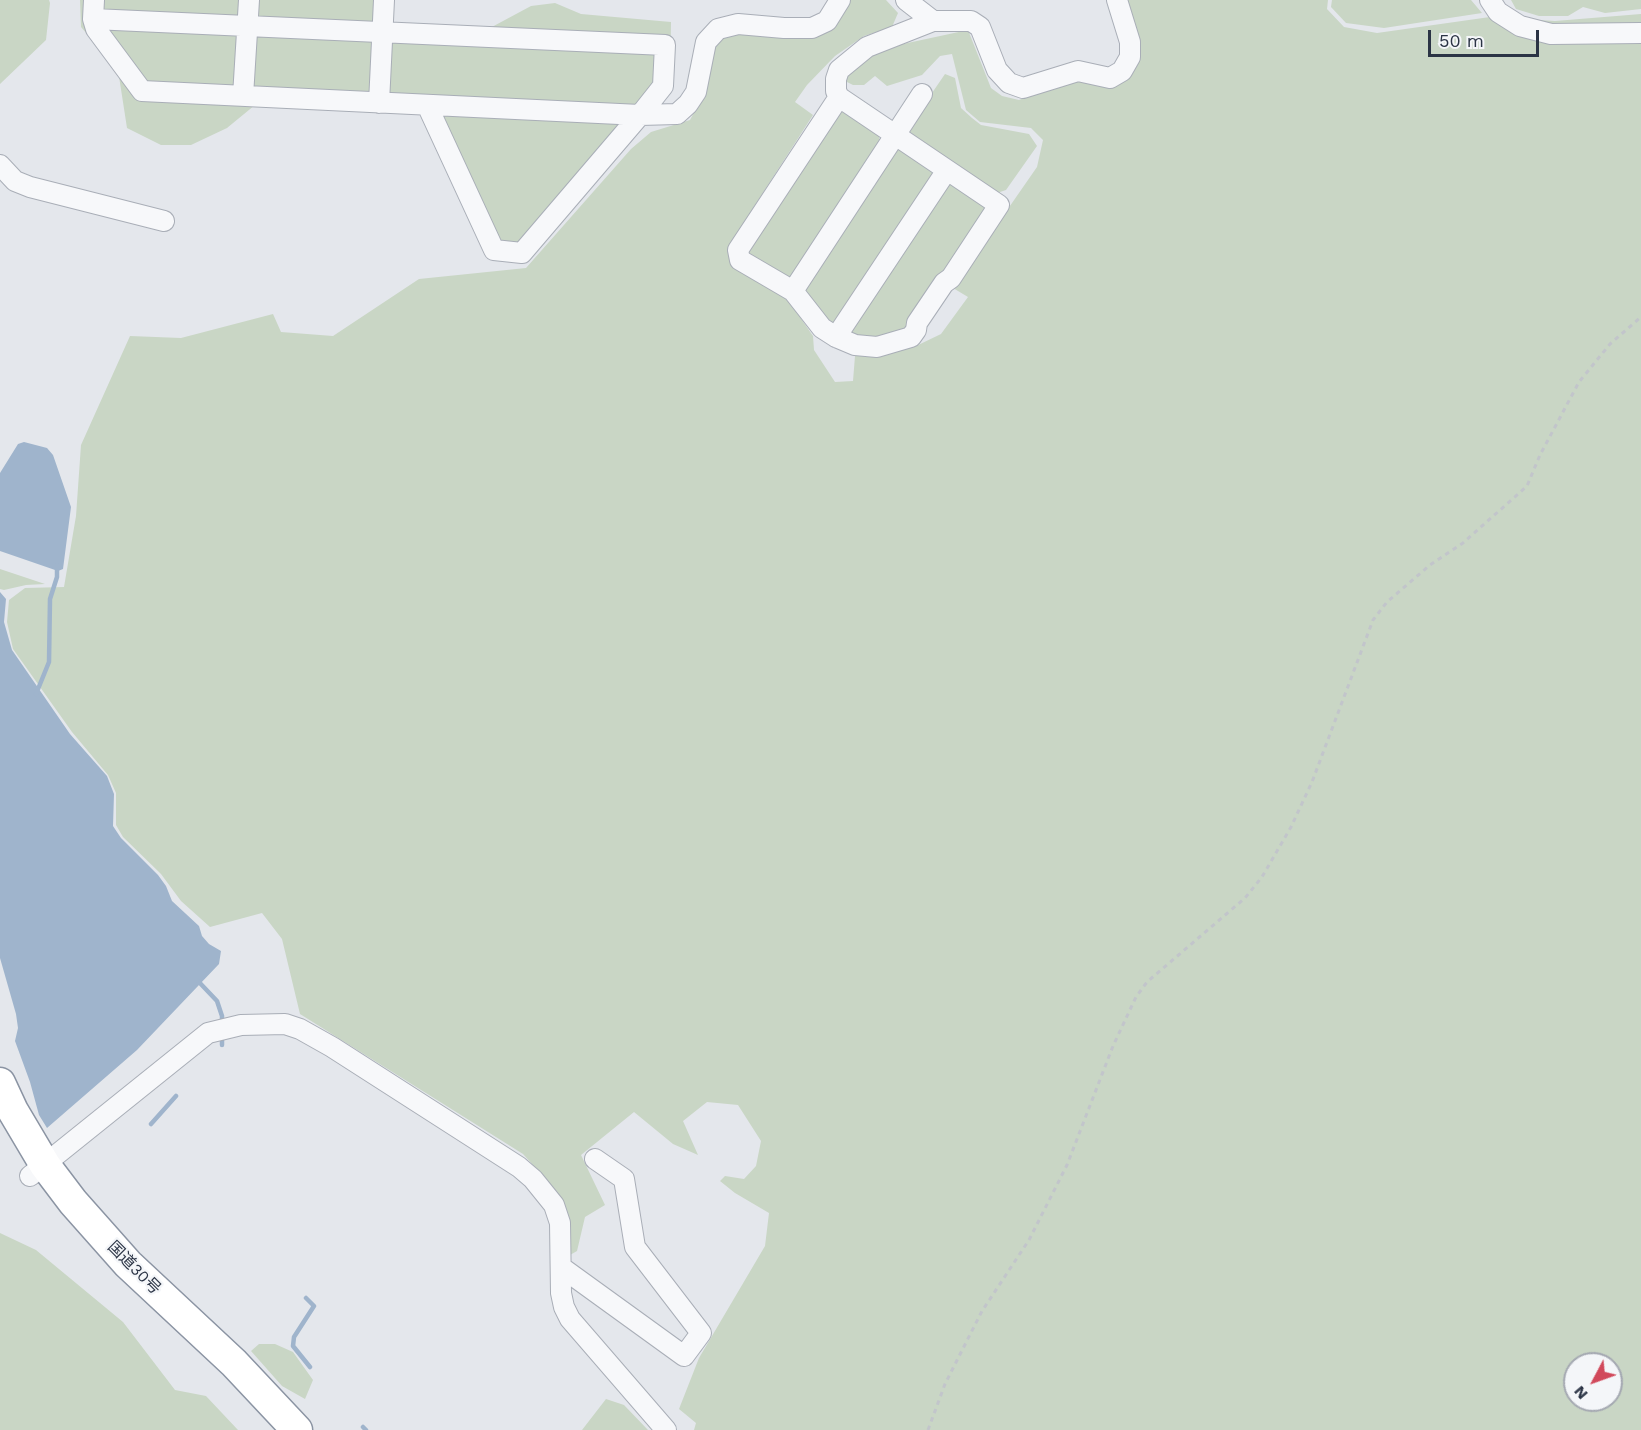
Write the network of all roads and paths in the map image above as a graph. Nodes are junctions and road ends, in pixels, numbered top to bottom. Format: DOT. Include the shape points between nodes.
graph roads {
  1 [pos="249,0"];
  2 [pos="384,0"];
  3 [pos="840,0"];
  4 [pos="906,0"];
  5 [pos="1117,0"];
  6 [pos="1490,0"];
  7 [pos="93,9"];
  8 [pos="933,21"];
  9 [pos="248,26"];
  10 [pos="383,32"];
  11 [pos="1641,33"];
  12 [pos="922,94"];
  13 [pos="243,96"];
  14 [pos="839,97"];
  15 [pos="379,103"];
  16 [pos="427,105"];
  17 [pos="640,115"];
  18 [pos="895,135"];
  19 [pos="0,165"];
  20 [pos="947,170"];
  21 [pos="164,221"];
  22 [pos="793,291"];
  23 [pos="1641,317"];
  24 [pos="836,338"];
  25 [pos="0,1083"];
  26 [pos="0,1123"];
  27 [pos="595,1159"];
  28 [pos="38,1170"];
  29 [pos="561,1267"];
  30 [pos="274,1430"];
  31 [pos="297,1430"];
  32 [pos="666,1430"];
  33 [pos="928,1430"];
  1 -- 9 [label="street"];
  2 -- 10 [label="street"];
  3 -- 17 [label="street" via="827,21 812,28 738,24 718,29 706,42 696,92 688,104 677,114"];
  4 -- 8 [label="street"];
  5 -- 8 [label="street" via="1130,42 1130,57 1122,71 1110,78 1078,71 1023,88 1009,83 997,70 980,27 971,21"];
  6 -- 11 [label="street" via="1498,12 1520,26 1551,34"];
  7 -- 9 [label="street"];
  7 -- 13 [label="street" via="96,29 142,92"];
  8 -- 14 [label="street" via="867,47 839,70"];
  9 -- 10 [label="street"];
  9 -- 13 [label="street"];
  10 -- 15 [label="street"];
  10 -- 17 [label="street" via="665,45 663,86"];
  12 -- 18 [label="street"];
  13 -- 15 [label="street"];
  14 -- 18 [label="street"];
  14 -- 22 [label="street" via="738,250 740,260"];
  15 -- 16 [label="street"];
  16 -- 17 [label="street"];
  16 -- 17 [label="street" via="494,250 522,253"];
  18 -- 20 [label="street"];
  18 -- 22 [label="street"];
  19 -- 21 [label="street" via="15,181 30,187"];
  20 -- 24 [label="street"];
  20 -- 24 [label="street" via="999,205 987,224 927,307 911,337 877,347"];
  22 -- 24 [label="street" via="822,328"];
  23 -- 33 [label="path" via="1610,344 1579,382 1527,486 1463,543 1396,594 1373,620 1291,827 1245,898 1147,982 1136,997 1067,1165 1029,1240 982,1311 945,1384"];
  25 -- 28 [label="highway, 国道30号"];
  26 -- 28 [label="highway, 国道30号"];
  27 -- 29 [label="street" via="624,1179 636,1247 701,1333 684,1356"];
  28 -- 29 [label="street" via="198,1040 241,1025 285,1024 332,1047 533,1179 554,1205 560,1223"];
  28 -- 30 [label="highway, 国道30号" via="83,1242"];
  28 -- 31 [label="highway, 国道30号"];
  29 -- 32 [label="street" via="561,1293 570,1319"];
}
